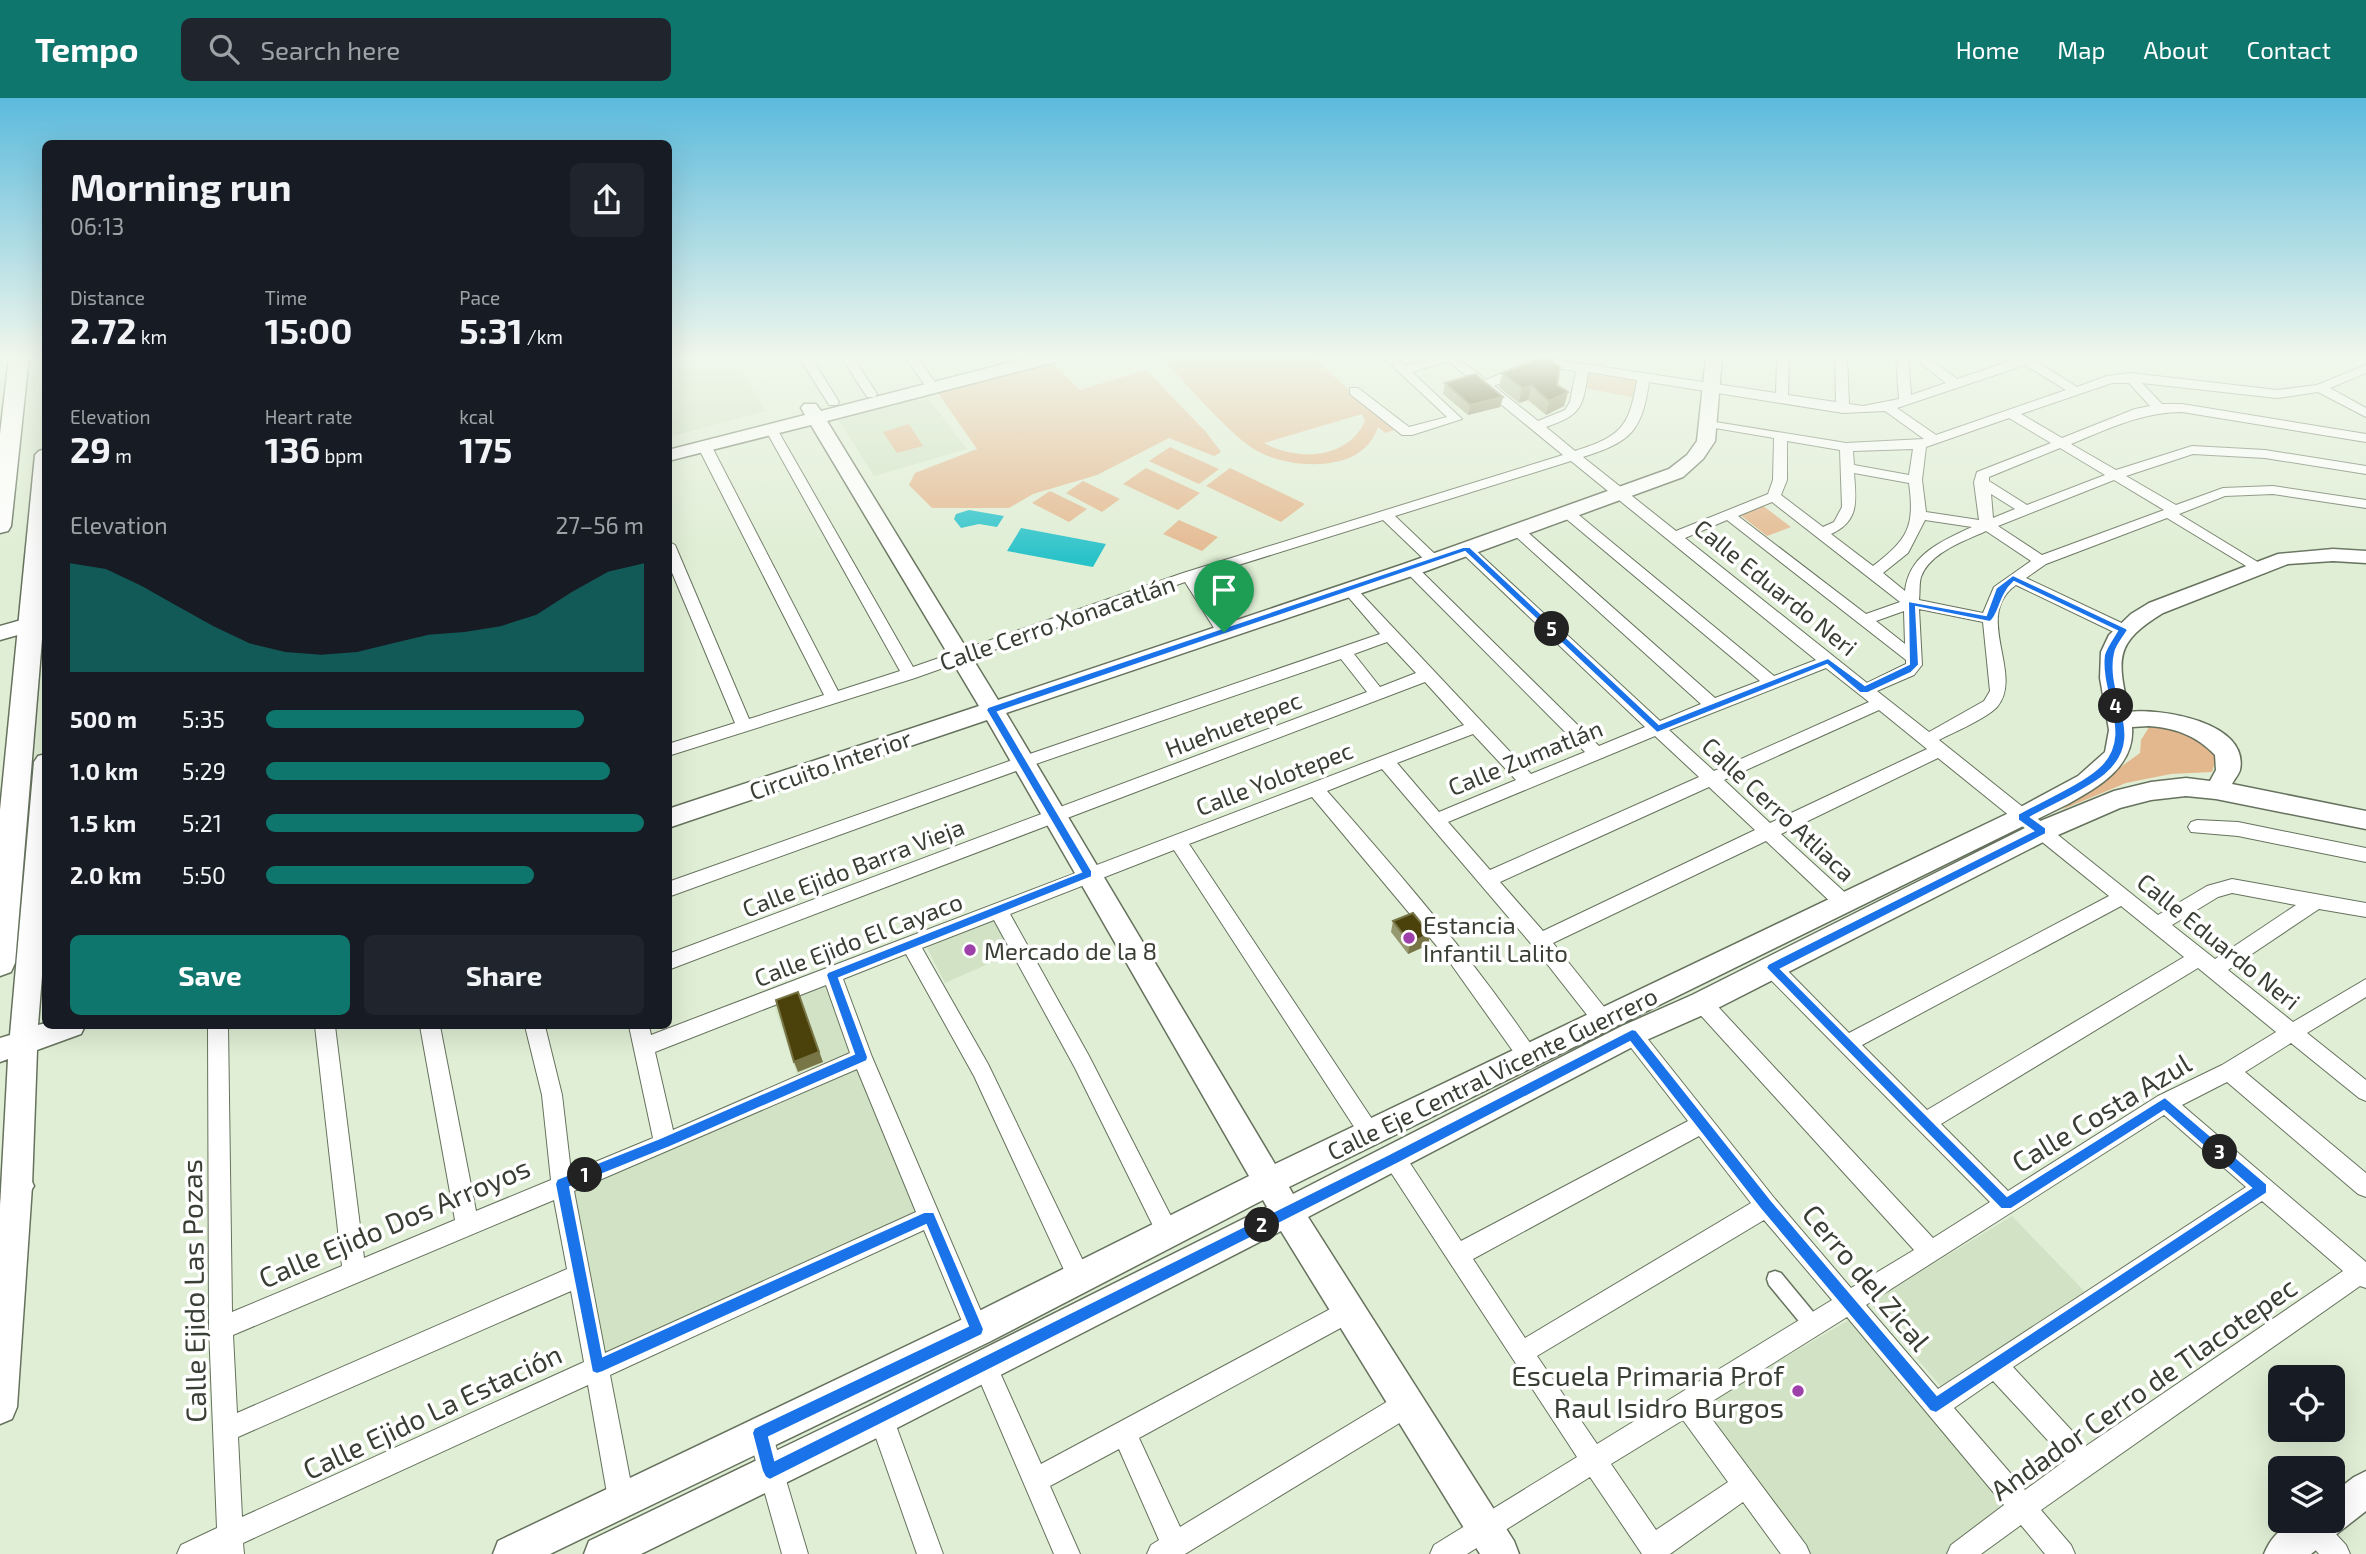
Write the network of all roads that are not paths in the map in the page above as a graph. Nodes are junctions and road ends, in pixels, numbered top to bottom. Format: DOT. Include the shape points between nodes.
graph roads {
  1 [pos="5,425"];
  2 [pos="766,425"];
  3 [pos="782,425"];
  4 [pos="820,425"];
  5 [pos="1398,425"];
  6 [pos="1434,425"];
  7 [pos="1540,425"];
  8 [pos="1633,425"];
  9 [pos="1708,425"];
  10 [pos="1719,425"];
  11 [pos="1907,425"];
  12 [pos="1978,425"];
  13 [pos="2030,425"];
  14 [pos="2106,425"];
  15 [pos="2241,425"];
  16 [pos="1537,426"];
  17 [pos="771,429"];
  18 [pos="735,433"];
  19 [pos="1781,436"];
  20 [pos="2366,438"];
  21 [pos="1926,442"];
  22 [pos="672,443"];
  23 [pos="2061,443"];
  24 [pos="705,447"];
  25 [pos="1846,447"];
  26 [pos="2322,448"];
  27 [pos="672,455"];
  28 [pos="1574,455"];
  29 [pos="1847,468"];
  30 [pos="2365,472"];
  31 [pos="2116,475"];
  32 [pos="1915,480"];
  33 [pos="1981,482"];
  34 [pos="1619,494"];
  35 [pos="1774,496"];
  36 [pos="2366,504"];
  37 [pos="2026,510"];
  38 [pos="2171,512"];
  39 [pos="1384,513"];
  40 [pos="1569,514"];
  41 [pos="1920,515"];
  42 [pos="1730,516"];
  43 [pos="1987,524"];
  44 [pos="0,526"];
  45 [pos="1517,531"];
  46 [pos="1821,533"];
  47 [pos="42,536"];
  48 [pos="1674,537"];
  49 [pos="1466,549"];
  50 [pos="672,555"];
  51 [pos="2366,557"];
  52 [pos="1433,560"];
  53 [pos="2041,561"];
  54 [pos="2256,567"];
  55 [pos="1411,569"];
  56 [pos="1874,573"];
  57 [pos="1188,576"];
  58 [pos="2013,578"];
  59 [pos="1349,589"];
  60 [pos="1911,603"];
  61 [pos="38,616"];
  62 [pos="0,619"];
  63 [pos="1990,619"];
  64 [pos="1863,620"];
  65 [pos="2123,630"];
  66 [pos="1224,632"];
  67 [pos="0,633"];
  68 [pos="1390,636"];
  69 [pos="1343,652"];
  70 [pos="960,656"];
  71 [pos="1915,659"];
  72 [pos="1828,661"];
  73 [pos="909,674"];
  74 [pos="1428,675"];
  75 [pos="1773,683"];
  76 [pos="1864,690"];
  77 [pos="1378,695"];
  78 [pos="833,698"];
  79 [pos="1881,703"];
  80 [pos="1713,705"];
  81 [pos="992,710"];
  82 [pos="2119,721"];
  83 [pos="744,726"];
  84 [pos="1477,726"];
  85 [pos="1657,729"];
  86 [pos="1933,745"];
  87 [pos="672,749"];
  88 [pos="1598,755"];
  89 [pos="1024,762"];
  90 [pos="1386,762"];
  91 [pos="1713,780"];
  92 [pos="1529,783"];
  93 [pos="1315,789"];
  94 [pos="2216,790"];
  95 [pos="1055,817"];
  96 [pos="672,818"];
  97 [pos="1436,820"];
  98 [pos="2366,820"];
  99 [pos="2032,824"];
  100 [pos="2197,827"];
  101 [pos="1766,832"];
  102 [pos="1177,841"];
  103 [pos="2366,855"];
  104 [pos="42,869"];
  105 [pos="1088,874"];
  106 [pos="1488,879"];
  107 [pos="672,889"];
  108 [pos="2125,896"];
  109 [pos="2316,901"];
  110 [pos="1844,904"];
  111 [pos="2366,910"];
  112 [pos="999,911"];
  113 [pos="2158,924"];
  114 [pos="1540,941"];
  115 [pos="911,946"];
  116 [pos="39,950"];
  117 [pos="1,955"];
  118 [pos="672,961"];
  119 [pos="2207,964"];
  120 [pos="1772,968"];
  121 [pos="832,975"];
  122 [pos="2361,997"];
  123 [pos="1702,1003"];
  124 [pos="1602,1018"];
  125 [pos="62,1029"];
  126 [pos="218,1029"];
  127 [pos="325,1029"];
  128 [pos="431,1029"];
  129 [pos="536,1029"];
  130 [pos="640,1029"];
  131 [pos="2291,1031"];
  132 [pos="1632,1034"];
  133 [pos="1846,1044"];
  134 [pos="12,1046"];
  135 [pos="644,1047"];
  136 [pos="1527,1055"];
  137 [pos="862,1057"];
  138 [pos="2228,1071"];
  139 [pos="2366,1092"];
  140 [pos="2165,1103"];
  141 [pos="1926,1122"];
  142 [pos="1702,1124"];
  143 [pos="1369,1132"];
  144 [pos="665,1143"];
  145 [pos="1394,1158"];
  146 [pos="1269,1181"];
  147 [pos="562,1184"];
  148 [pos="2366,1187"];
  149 [pos="2262,1189"];
  150 [pos="8,1197"];
  151 [pos="2006,1204"];
  152 [pos="1767,1206"];
  153 [pos="1287,1212"];
  154 [pos="929,1217"];
  155 [pos="467,1224"];
  156 [pos="1167,1231"];
  157 [pos="1931,1252"];
  158 [pos="1457,1255"];
  159 [pos="354,1272"];
  160 [pos="2363,1274"];
  161 [pos="580,1275"];
  162 [pos="1079,1277"];
  163 [pos="1775,1279"];
  164 [pos="1849,1303"];
  165 [pos="1349,1311"];
  166 [pos="1813,1325"];
  167 [pos="220,1328"];
  168 [pos="977,1329"];
  169 [pos="1521,1353"];
  170 [pos="985,1365"];
  171 [pos="1996,1366"];
  172 [pos="597,1367"];
  173 [pos="1407,1404"];
  174 [pos="1686,1404"];
  175 [pos="1936,1405"];
  176 [pos="0,1407"];
  177 [pos="881,1418"];
  178 [pos="226,1430"];
  179 [pos="1124,1432"];
  180 [pos="760,1433"];
  181 [pos="1594,1461"];
  182 [pos="2084,1462"];
  183 [pos="770,1471"];
  184 [pos="1037,1480"];
  185 [pos="1745,1485"];
  186 [pos="2366,1489"];
  187 [pos="621,1499"];
  188 [pos="2023,1508"];
  189 [pos="2345,1511"];
  190 [pos="1485,1528"];
  191 [pos="2321,1533"];
  192 [pos="231,1546"];
  193 [pos="1168,1550"];
  194 [pos="1655,1551"];
  195 [pos="190,1554"];
  196 [pos="511,1554"];
  197 [pos="602,1554"];
  198 [pos="795,1554"];
  199 [pos="930,1554"];
  200 [pos="1068,1554"];
  201 [pos="1443,1554"];
  202 [pos="1501,1554"];
  203 [pos="1797,1554"];
  204 [pos="1960,1554"];
  205 [pos="2062,1554"];
  206 [pos="2282,1554"];
  1 -- 44 [label="main road"];
  2 -- 18 [label="main road"];
  3 -- 17 [label="main road"];
  4 -- 70 [label="main road"];
  5 -- 6 [label="street" via="1407,432"];
  7 -- 16 [label="street"];
  8 -- 28 [label="street, Calle Cerro Xonacatlán" via="1621,439"];
  9 -- 34 [label="main road, Circuito Interior" via="1706,441 1691,463"];
  10 -- 19 [label="street"];
  11 -- 21 [label="street"];
  12 -- 21 [label="street"];
  13 -- 23 [label="street"];
  14 -- 23 [label="street"];
  15 -- 26 [label="street"];
  16 -- 28 [label="street, Calle Eduardo Neri"];
  17 -- 18 [label="main road"];
  17 -- 73 [label="street"];
  18 -- 22 [label="main road"];
  18 -- 24 [label="main road"];
  19 -- 25 [label="street"];
  19 -- 35 [label="street" via="1780,480"];
  20 -- 26 [label="street"];
  21 -- 25 [label="street"];
  21 -- 32 [label="street"];
  23 -- 31 [label="street"];
  23 -- 33 [label="street" via="1988,471"];
  24 -- 27 [label="main road"];
  24 -- 78 [label="street"];
  25 -- 29 [label="street"];
  26 -- 30 [label="street"];
  26 -- 31 [label="street" via="2265,454 2192,450"];
  28 -- 34 [label="street, Calle Eduardo Neri"];
  28 -- 39 [label="street, Calle Cerro Xonacatlán"];
  29 -- 32 [label="street"];
  29 -- 46 [label="street" via="1849,507 1845,518"];
  31 -- 37 [label="street"];
  31 -- 38 [label="street"];
  32 -- 41 [label="street"];
  33 -- 37 [label="street"];
  33 -- 43 [label="street"];
  34 -- 40 [label="main road, Circuito Interior"];
  34 -- 48 [label="street, Calle Eduardo Neri"];
  35 -- 42 [label="street"];
  35 -- 46 [label="street"];
  36 -- 38 [label="street" via="2273,490 2239,490"];
  37 -- 43 [label="street"];
  38 -- 53 [label="street"];
  38 -- 54 [label="street"];
  39 -- 52 [label="street"];
  39 -- 57 [label="street, Calle Cerro Xonacatlán"];
  40 -- 45 [label="main road, Circuito Interior"];
  40 -- 75 [label="street"];
  41 -- 43 [label="street"];
  41 -- 56 [label="street" via="1903,550"];
  42 -- 48 [label="street"];
  42 -- 64 [label="street"];
  43 -- 53 [label="street"];
  43 -- 60 [label="street" via="1926,559 1914,576"];
  45 -- 49 [label="main road, Circuito Interior"];
  45 -- 80 [label="street"];
  46 -- 56 [label="street"];
  47 -- 61 [label="main road"];
  48 -- 72 [label="street, Calle Eduardo Neri"];
  49 -- 52 [label="main road, Circuito Interior"];
  49 -- 85 [label="street, Calle Cerro Atliaca"];
  50 -- 83 [label="street"];
  51 -- 54 [label="main road" via="2305,556"];
  52 -- 55 [label="main road, Circuito Interior"];
  53 -- 58 [label="street"];
  54 -- 65 [label="main road" via="2156,608"];
  55 -- 59 [label="main road, Circuito Interior"];
  55 -- 88 [label="street"];
  56 -- 60 [label="street"];
  57 -- 66 [label="street"];
  57 -- 70 [label="street, Calle Cerro Xonacatlán"];
  58 -- 63 [label="street" via="1999,590"];
  58 -- 65 [label="street"];
  59 -- 66 [label="main road, Circuito Interior"];
  59 -- 68 [label="street"];
  60 -- 63 [label="street"];
  60 -- 64 [label="street"];
  60 -- 71 [label="street"];
  61 -- 62 [label="main road"];
  61 -- 67 [label="main road"];
  61 -- 117 [label="main road"];
  63 -- 86 [label="street" via="1998,691 1990,705"];
  64 -- 71 [label="street"];
  65 -- 82 [label="main road, Calle Eje Central Vicente Guerrero" via="2109,653"];
  66 -- 81 [label="main road, Circuito Interior"];
  68 -- 69 [label="street"];
  68 -- 74 [label="street"];
  69 -- 77 [label="street"];
  69 -- 89 [label="street"];
  70 -- 73 [label="street, Calle Cerro Xonacatlán"];
  70 -- 81 [label="main road"];
  71 -- 76 [label="street" via="1908,671"];
  72 -- 75 [label="street, Calle Zumatlán"];
  72 -- 76 [label="street, Calle Eduardo Neri"];
  73 -- 78 [label="street, Calle Cerro Xonacatlán"];
  74 -- 77 [label="street, Huehuetepec"];
  74 -- 84 [label="street"];
  75 -- 80 [label="street, Calle Zumatlán"];
  76 -- 79 [label="street, Calle Eduardo Neri"];
  77 -- 95 [label="street, Huehuetepec"];
  78 -- 83 [label="street, Calle Cerro Xonacatlán"];
  79 -- 86 [label="street, Calle Eduardo Neri"];
  79 -- 91 [label="street"];
  80 -- 85 [label="street, Calle Zumatlán"];
  81 -- 89 [label="main road"];
  81 -- 96 [label="main road, Circuito Interior"];
  82 -- 94 [label="main road" via="2164,718 2204,732 2227,753 2228,770"];
  82 -- 99 [label="main road, Calle Eje Central Vicente Guerrero" via="2121,743 2114,758"];
  83 -- 87 [label="street, Calle Cerro Xonacatlán"];
  84 -- 90 [label="street, Calle Yolotepec"];
  84 -- 92 [label="street"];
  85 -- 88 [label="street, Calle Zumatlán"];
  85 -- 91 [label="street, Calle Cerro Atliaca"];
  86 -- 99 [label="street, Calle Eduardo Neri"];
  86 -- 101 [label="street"];
  88 -- 92 [label="street, Calle Zumatlán"];
  89 -- 95 [label="main road"];
  89 -- 107 [label="street"];
  90 -- 93 [label="street, Calle Yolotepec"];
  90 -- 97 [label="street"];
  91 -- 101 [label="street, Calle Cerro Atliaca"];
  91 -- 106 [label="street"];
  92 -- 97 [label="street, Calle Zumatlán"];
  93 -- 102 [label="street, Calle Yolotepec"];
  93 -- 136 [label="street" via="1408,896 1501,1014"];
  94 -- 98 [label="main road, Calle Eje Central Vicente Guerrero"];
  94 -- 99 [label="main road, Calle Eje Central Vicente Guerrero" via="2151,791"];
  95 -- 105 [label="main road"];
  95 -- 118 [label="street, Calle Ejido Barra Vieja"];
  97 -- 106 [label="street"];
  99 -- 108 [label="street, Calle Eduardo Neri"];
  99 -- 110 [label="main road, Calle Eje Central Vicente Guerrero"];
  99 -- 120 [label="main road, Calle Eje Central Vicente Guerrero"];
  100 -- 103 [label="street" via="2238,829"];
  101 -- 110 [label="street, Calle Cerro Atliaca"];
  101 -- 114 [label="street"];
  102 -- 105 [label="street, Calle Yolotepec"];
  102 -- 143 [label="street"];
  104 -- 116 [label="main road"];
  105 -- 112 [label="street, Calle Ejido El Cayaco"];
  105 -- 146 [label="main road"];
  106 -- 114 [label="street"];
  108 -- 113 [label="street, Calle Eduardo Neri"];
  108 -- 133 [label="street"];
  109 -- 111 [label="street"];
  109 -- 113 [label="street" via="2232,886 2213,891"];
  109 -- 119 [label="street"];
  110 -- 124 [label="main road, Calle Eje Central Vicente Guerrero"];
  112 -- 115 [label="street, Calle Ejido El Cayaco"];
  112 -- 156 [label="street"];
  113 -- 119 [label="street, Calle Eduardo Neri"];
  114 -- 124 [label="street"];
  115 -- 121 [label="street, Calle Ejido El Cayaco"];
  115 -- 162 [label="street" via="981,1070"];
  116 -- 117 [label="main road"];
  116 -- 134 [label="main road"];
  119 -- 131 [label="street, Calle Eduardo Neri"];
  119 -- 141 [label="street"];
  120 -- 123 [label="main road, Calle Eje Central Vicente Guerrero"];
  120 -- 133 [label="street"];
  121 -- 135 [label="street, Calle Ejido El Cayaco"];
  121 -- 137 [label="street"];
  122 -- 131 [label="street, Calle Costa Azul"];
  123 -- 132 [label="main road, Calle Eje Central Vicente Guerrero"];
  123 -- 157 [label="street"];
  124 -- 136 [label="main road, Calle Eje Central Vicente Guerrero"];
  125 -- 134 [label="main road"];
  126 -- 167 [label="street, Calle Ejido Las Pozas"];
  127 -- 159 [label="street"];
  128 -- 155 [label="street"];
  129 -- 147 [label="street" via="552,1095"];
  130 -- 135 [label="street"];
  131 -- 138 [label="street, Calle Costa Azul"];
  131 -- 139 [label="street, Calle Eduardo Neri"];
  132 -- 142 [label="street, Cerro del Zical"];
  132 -- 145 [label="main road, Calle Eje Central Vicente Guerrero"];
  133 -- 141 [label="street"];
  134 -- 150 [label="main road"];
  135 -- 144 [label="street"];
  136 -- 143 [label="main road, Calle Eje Central Vicente Guerrero"];
  137 -- 144 [label="street, Calle Ejido Dos Arroyos"];
  137 -- 154 [label="street"];
  138 -- 140 [label="street, Calle Costa Azul"];
  138 -- 148 [label="street"];
  140 -- 149 [label="street"];
  140 -- 151 [label="street, Calle Costa Azul"];
  141 -- 151 [label="street"];
  142 -- 152 [label="street, Cerro del Zical"];
  142 -- 158 [label="street"];
  143 -- 146 [label="main road, Calle Eje Central Vicente Guerrero"];
  144 -- 147 [label="street, Calle Ejido Dos Arroyos"];
  145 -- 153 [label="main road, Calle Eje Central Vicente Guerrero"];
  145 -- 158 [label="street"];
  146 -- 153 [label="main road"];
  146 -- 156 [label="main road, Calle Eje Central Vicente Guerrero"];
  147 -- 155 [label="street, Calle Ejido Dos Arroyos"];
  147 -- 161 [label="street"];
  149 -- 160 [label="street"];
  149 -- 171 [label="street"];
  150 -- 176 [label="main road"];
  151 -- 157 [label="street, Calle Costa Azul"];
  152 -- 164 [label="street, Cerro del Zical"];
  152 -- 169 [label="street"];
  153 -- 165 [label="main road"];
  153 -- 170 [label="main road, Calle Eje Central Vicente Guerrero"];
  154 -- 168 [label="street"];
  154 -- 172 [label="street, Calle Ejido La Estación"];
  155 -- 159 [label="street, Calle Ejido Dos Arroyos"];
  156 -- 162 [label="main road, Calle Eje Central Vicente Guerrero"];
  157 -- 164 [label="street, Calle Costa Azul"];
  158 -- 169 [label="street"];
  159 -- 167 [label="street, Calle Ejido Dos Arroyos"];
  160 -- 182 [label="street, Andador Cerro de Tlacotepec"];
  161 -- 172 [label="street"];
  161 -- 178 [label="street"];
  162 -- 168 [label="main road, Calle Eje Central Vicente Guerrero"];
  163 -- 166 [label="street"];
  164 -- 166 [label="street, Calle Costa Azul"];
  164 -- 175 [label="street, Cerro del Zical"];
  165 -- 173 [label="main road"];
  165 -- 179 [label="street"];
  166 -- 174 [label="street, Calle Costa Azul"];
  167 -- 178 [label="street, Calle Ejido Las Pozas"];
  168 -- 180 [label="main road, Calle Eje Central Vicente Guerrero"];
  169 -- 181 [label="street"];
  170 -- 177 [label="main road, Calle Eje Central Vicente Guerrero"];
  170 -- 184 [label="street"];
  171 -- 175 [label="street"];
  171 -- 182 [label="street"];
  172 -- 187 [label="street"];
  172 -- 192 [label="street, Calle Ejido La Estación"];
  173 -- 190 [label="main road"];
  173 -- 193 [label="street"];
  174 -- 181 [label="street, Calle Costa Azul"];
  174 -- 185 [label="street"];
  175 -- 188 [label="street, Cerro del Zical"];
  177 -- 183 [label="main road, Calle Eje Central Vicente Guerrero"];
  177 -- 199 [label="street"];
  178 -- 192 [label="street, Calle Ejido Las Pozas"];
  179 -- 184 [label="street"];
  179 -- 193 [label="street"];
  180 -- 183 [label="street"];
  180 -- 187 [label="main road, Calle Eje Central Vicente Guerrero"];
  181 -- 190 [label="street, Calle Costa Azul"];
  181 -- 194 [label="street"];
  182 -- 188 [label="street, Andador Cerro de Tlacotepec"];
  183 -- 197 [label="main road, Calle Eje Central Vicente Guerrero"];
  183 -- 198 [label="street"];
  184 -- 200 [label="street"];
  185 -- 194 [label="street"];
  185 -- 203 [label="street"];
  186 -- 189 [label="main road"];
  187 -- 196 [label="main road, Calle Eje Central Vicente Guerrero"];
  188 -- 204 [label="street, Andador Cerro de Tlacotepec"];
  188 -- 205 [label="street, Cerro del Zical"];
  190 -- 201 [label="street, Calle Costa Azul"];
  190 -- 202 [label="main road"];
  191 -- 206 [label="main road"];
  192 -- 195 [label="street, Calle Ejido La Estación"];
}
